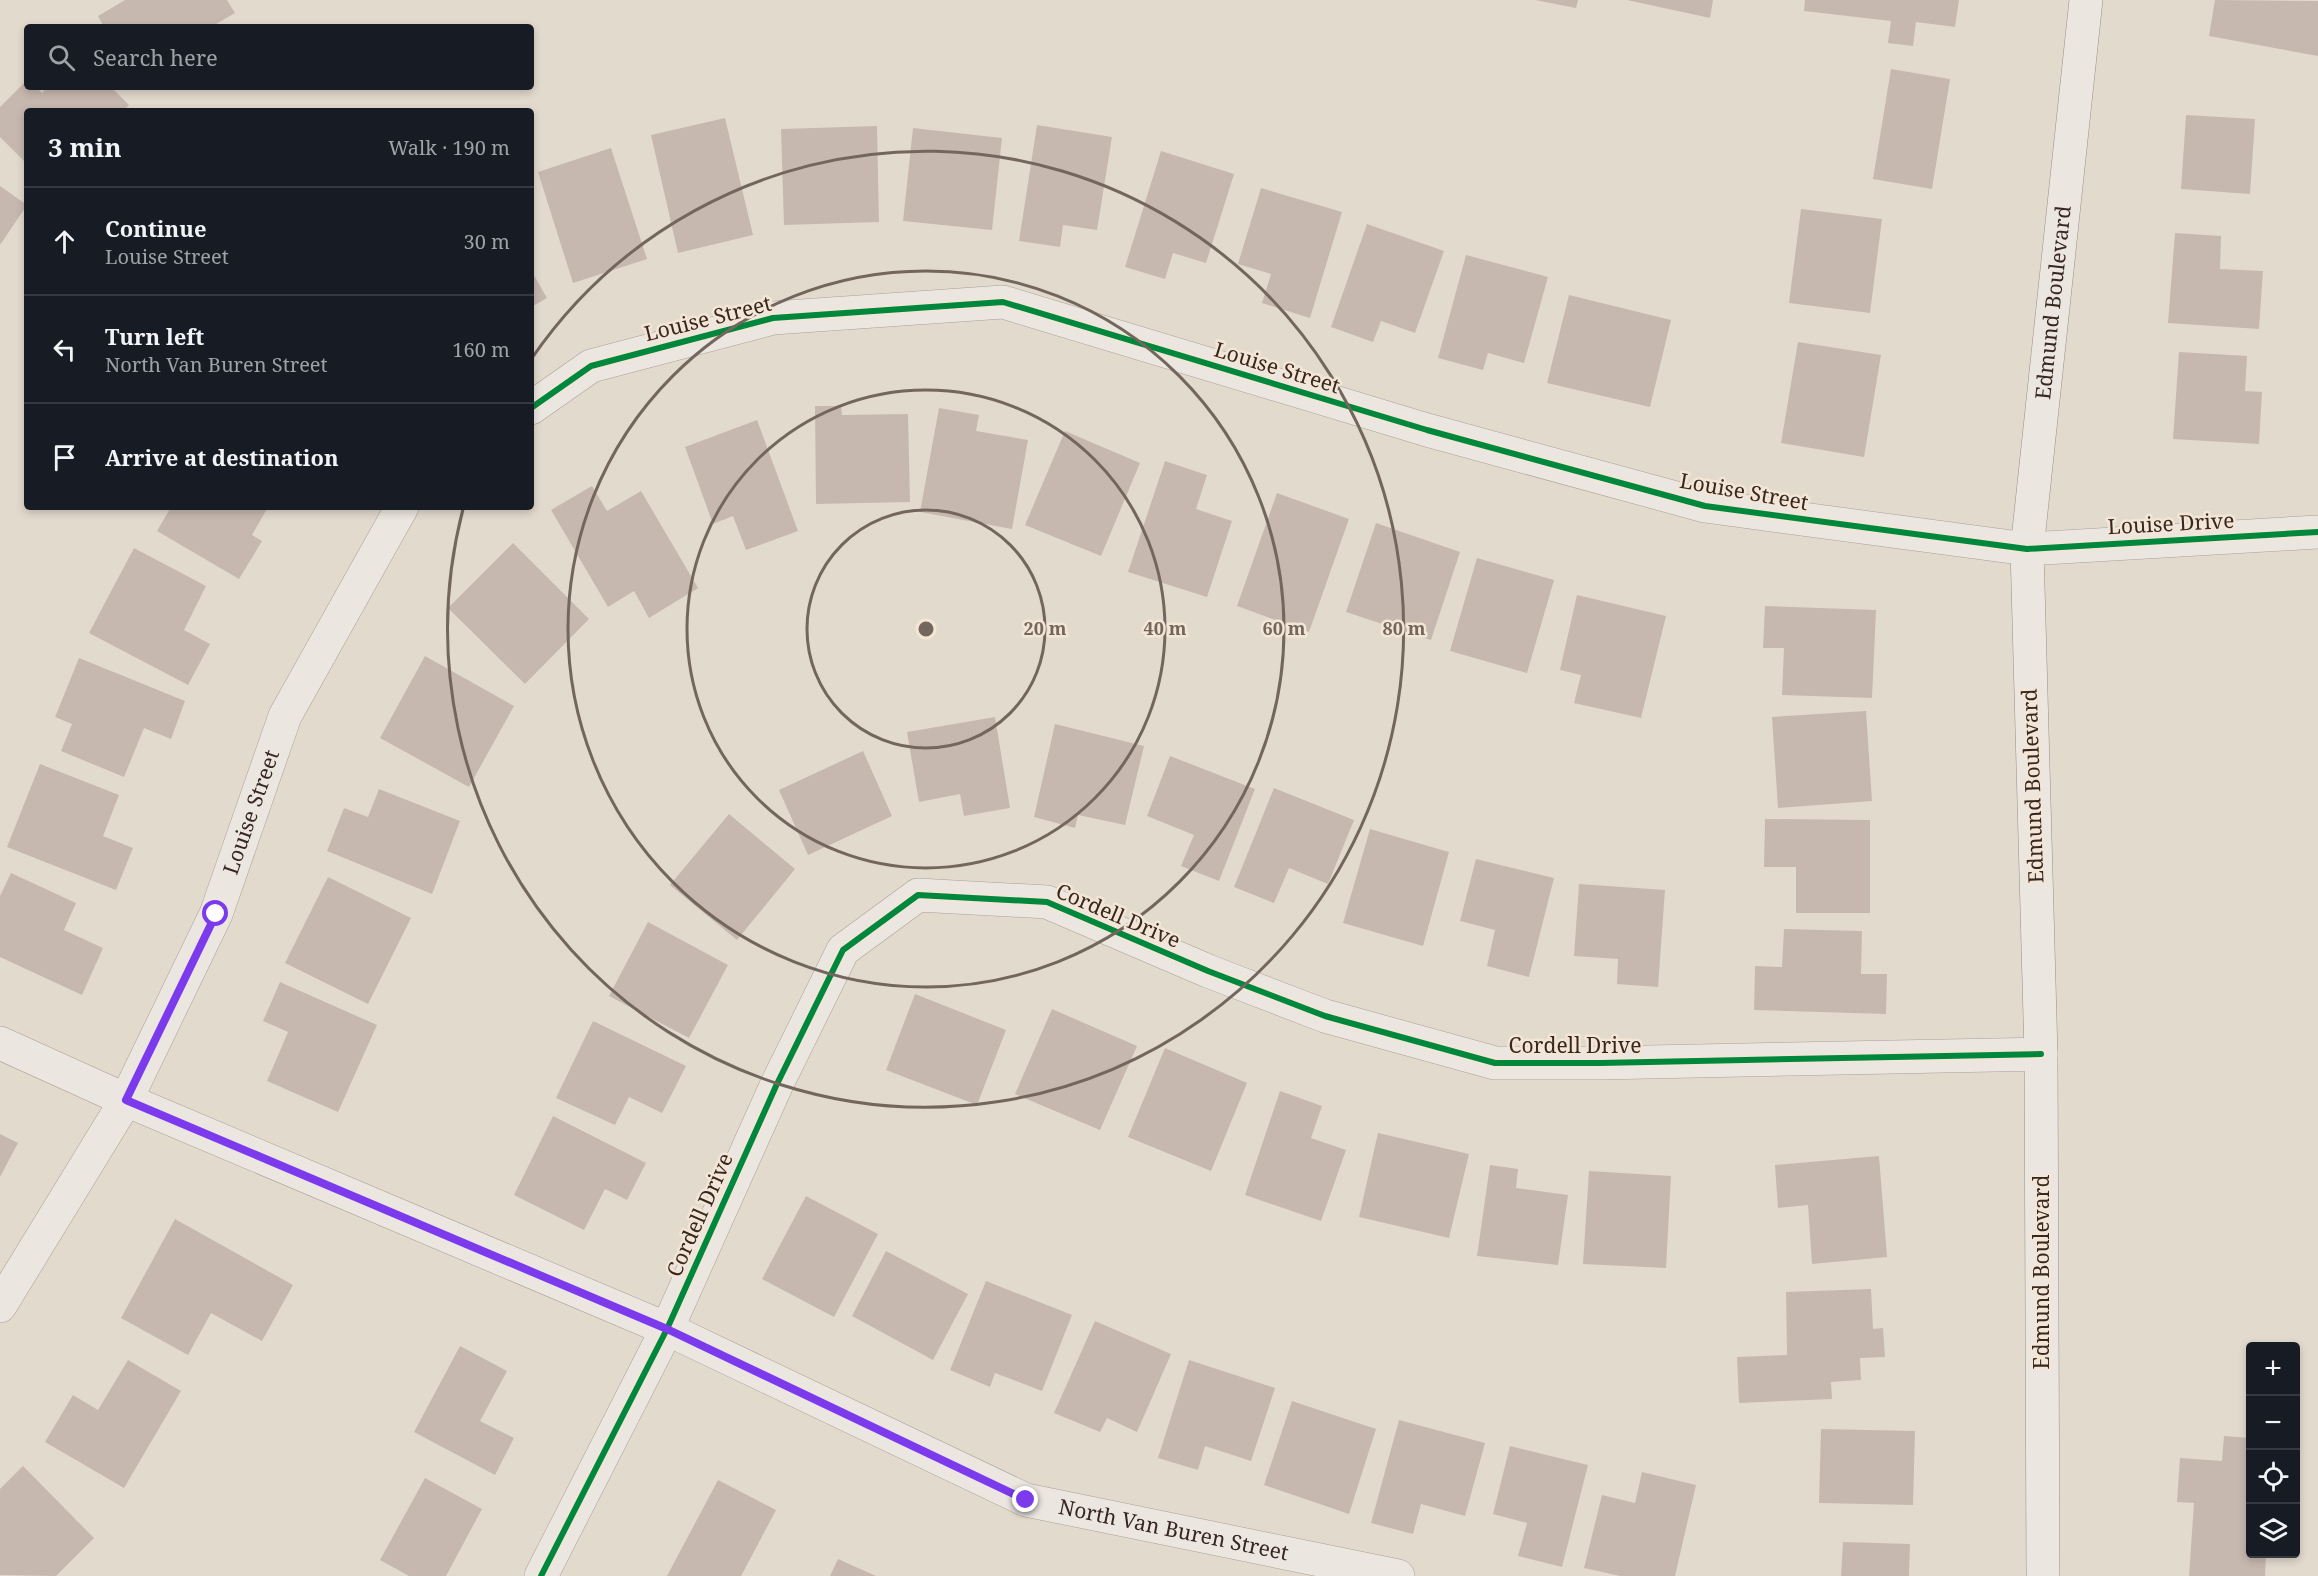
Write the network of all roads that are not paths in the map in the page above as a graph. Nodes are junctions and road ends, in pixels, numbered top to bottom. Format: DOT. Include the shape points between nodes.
graph roads {
  1 [pos="2086,0"];
  2 [pos="534,406"];
  3 [pos="400,510"];
  4 [pos="2318,532"];
  5 [pos="2026,549"];
  6 [pos="0,1043"];
  7 [pos="2041,1054"];
  8 [pos="126,1100"];
  9 [pos="0,1305"];
  10 [pos="667,1329"];
  11 [pos="541,1576"];
  12 [pos="1398,1576"];
  13 [pos="2043,1576"];
  1 -- 5 [label="street, Edmund Boulevard"];
  2 -- 5 [label="street, Louise Street" via="591,366 773,318 1004,302 1427,430 1705,506"];
  3 -- 8 [label="street, Louise Street" via="285,716 216,914"];
  4 -- 5 [label="street, Louise Drive"];
  5 -- 7 [label="street, Edmund Boulevard"];
  6 -- 8 [label="street, North Van Buren Street"];
  7 -- 10 [label="street, Cordell Drive" via="1495,1063 1325,1016 1047,902 918,894 843,951 776,1086"];
  7 -- 13 [label="street, Edmund Boulevard"];
  8 -- 9 [label="street, Louise Street"];
  8 -- 10 [label="street, North Van Buren Street"];
  10 -- 11 [label="street, Cordell Drive"];
  10 -- 12 [label="street, North Van Buren Street" via="1026,1500"];
}
